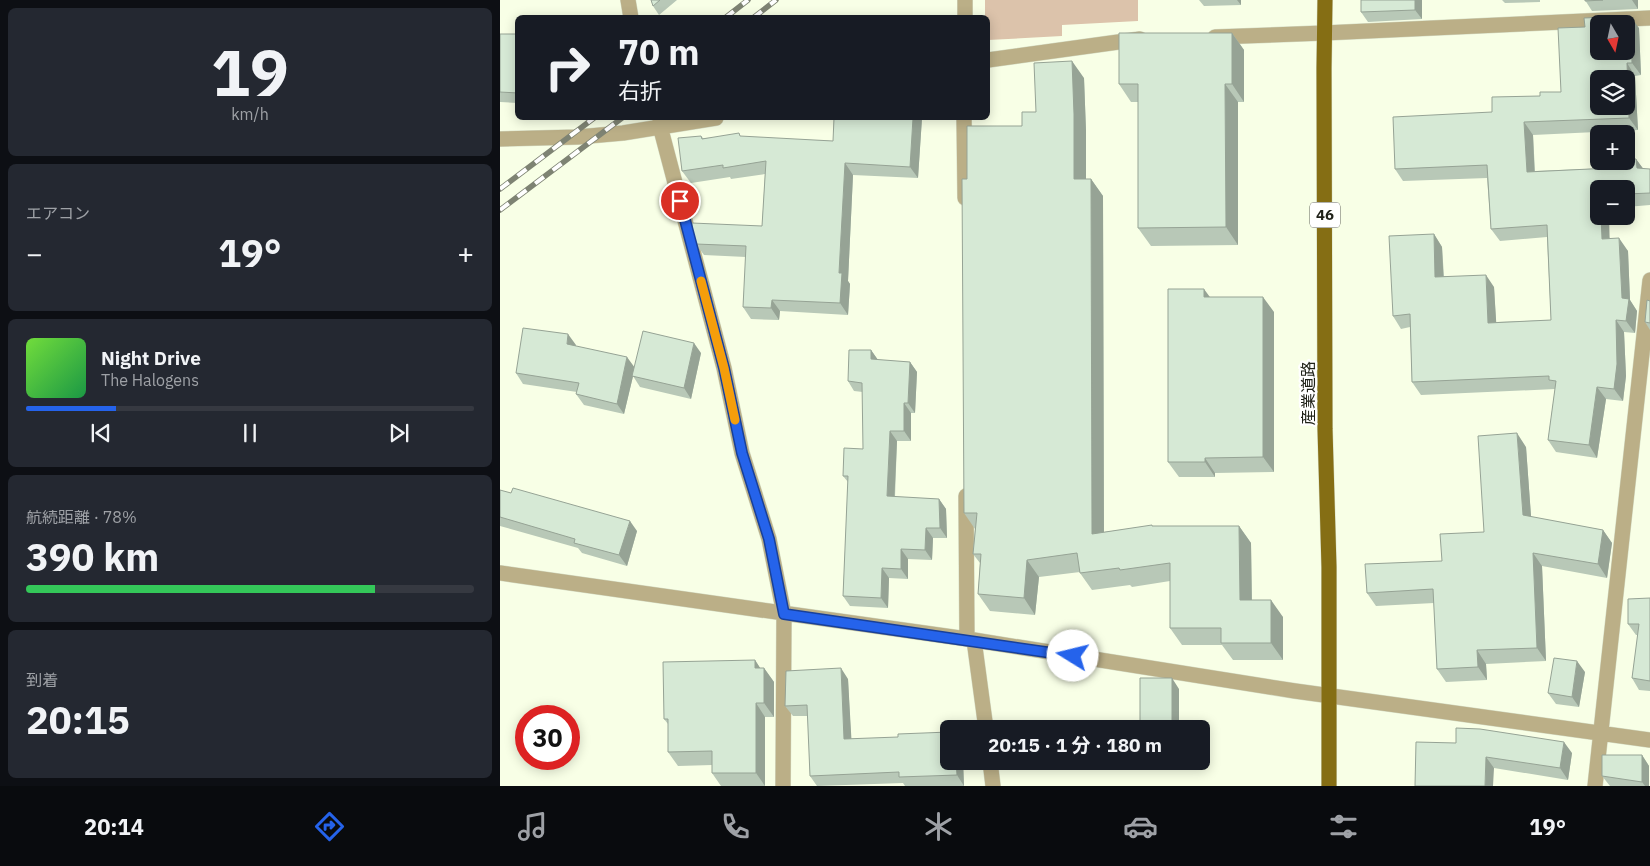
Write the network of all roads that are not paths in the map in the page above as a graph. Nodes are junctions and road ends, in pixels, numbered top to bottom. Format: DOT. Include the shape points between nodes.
graph roads {
  1 [pos="628,0"];
  2 [pos="965,0"];
  3 [pos="1325,0"];
  4 [pos="630,15"];
  5 [pos="965,15"];
  6 [pos="1650,18"];
  7 [pos="1324,33"];
  8 [pos="1204,37"];
  9 [pos="1157,39"];
  10 [pos="990,60"];
  11 [pos="688,120"];
  12 [pos="964,120"];
  13 [pos="660,122"];
  14 [pos="500,139"];
  15 [pos="965,216"];
  16 [pos="1650,280"];
  17 [pos="966,482"];
  18 [pos="500,573"];
  19 [pos="784,614"];
  20 [pos="970,640"];
  21 [pos="1329,695"];
  22 [pos="984,720"];
  23 [pos="1600,734"];
  24 [pos="1650,740"];
  25 [pos="991,770"];
  26 [pos="783,786"];
  27 [pos="993,786"];
  28 [pos="1330,786"];
  29 [pos="1595,786"];
  1 -- 4 [label="street"];
  2 -- 5 [label="street"];
  3 -- 7 [label="main road, 産業道路 / 46"];
  6 -- 7 [label="street"];
  7 -- 8 [label="street"];
  7 -- 21 [label="main road, 産業道路 / 46"];
  9 -- 10 [label="street" via="1128,40"];
  11 -- 13 [label="street"];
  12 -- 15 [label="street"];
  13 -- 14 [label="street" via="623,133"];
  13 -- 19 [label="street" via="724,368 742,453 769,539"];
  16 -- 23 [label="street"];
  17 -- 20 [label="street"];
  18 -- 19 [label="street"];
  19 -- 20 [label="street"];
  19 -- 26 [label="street"];
  20 -- 21 [label="street"];
  20 -- 22 [label="street"];
  21 -- 23 [label="street"];
  21 -- 28 [label="main road, 産業道路 / 46"];
  23 -- 24 [label="street"];
  23 -- 29 [label="street"];
  25 -- 27 [label="street"];
}
